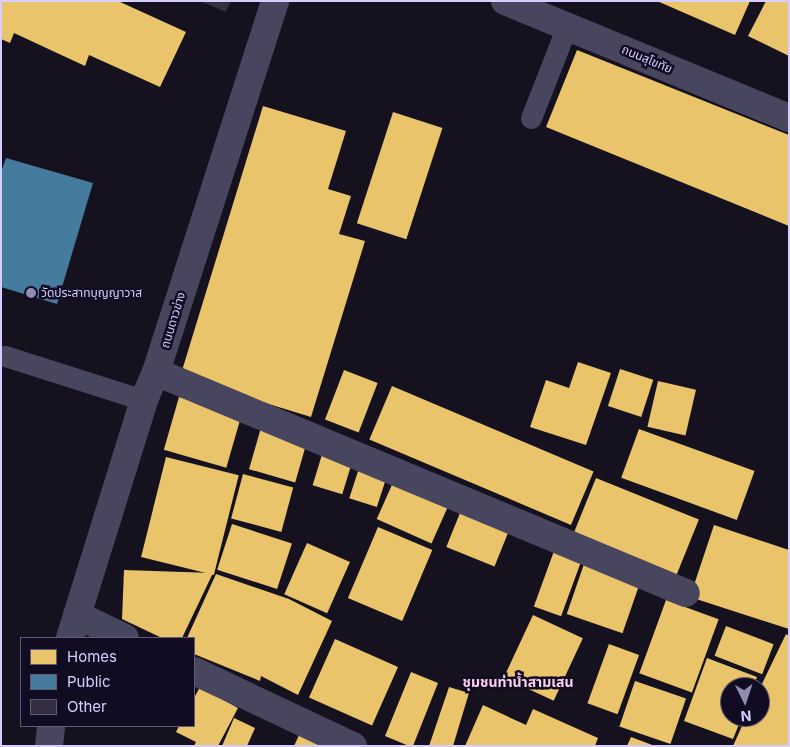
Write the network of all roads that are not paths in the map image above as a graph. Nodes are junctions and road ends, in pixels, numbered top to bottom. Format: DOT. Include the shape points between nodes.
graph roads {
  1 [pos="275,1"];
  2 [pos="505,1"];
  3 [pos="567,26"];
  4 [pos="531,118"];
  5 [pos="789,118"];
  6 [pos="2,356"];
  7 [pos="156,372"];
  8 [pos="144,400"];
  9 [pos="686,593"];
  10 [pos="74,627"];
  11 [pos="121,637"];
  12 [pos="195,670"];
  13 [pos="51,727"];
  14 [pos="49,746"];
  15 [pos="353,746"];
  1 -- 7 [label="street, ถนนดาวข่าง"];
  2 -- 3 [label="street, ถนนสุโขทัย"];
  3 -- 4 [label="lane"];
  3 -- 5 [label="street, ถนนสุโขทัย"];
  6 -- 8 [label="lane"];
  7 -- 8 [label="street, ถนนดาวข่าง"];
  7 -- 9 [label="street"];
  8 -- 10 [label="street, ถนนดาวข่าง"];
  10 -- 11 [label="street"];
  12 -- 15 [label="street"];
  13 -- 14 [label="street"];
}
